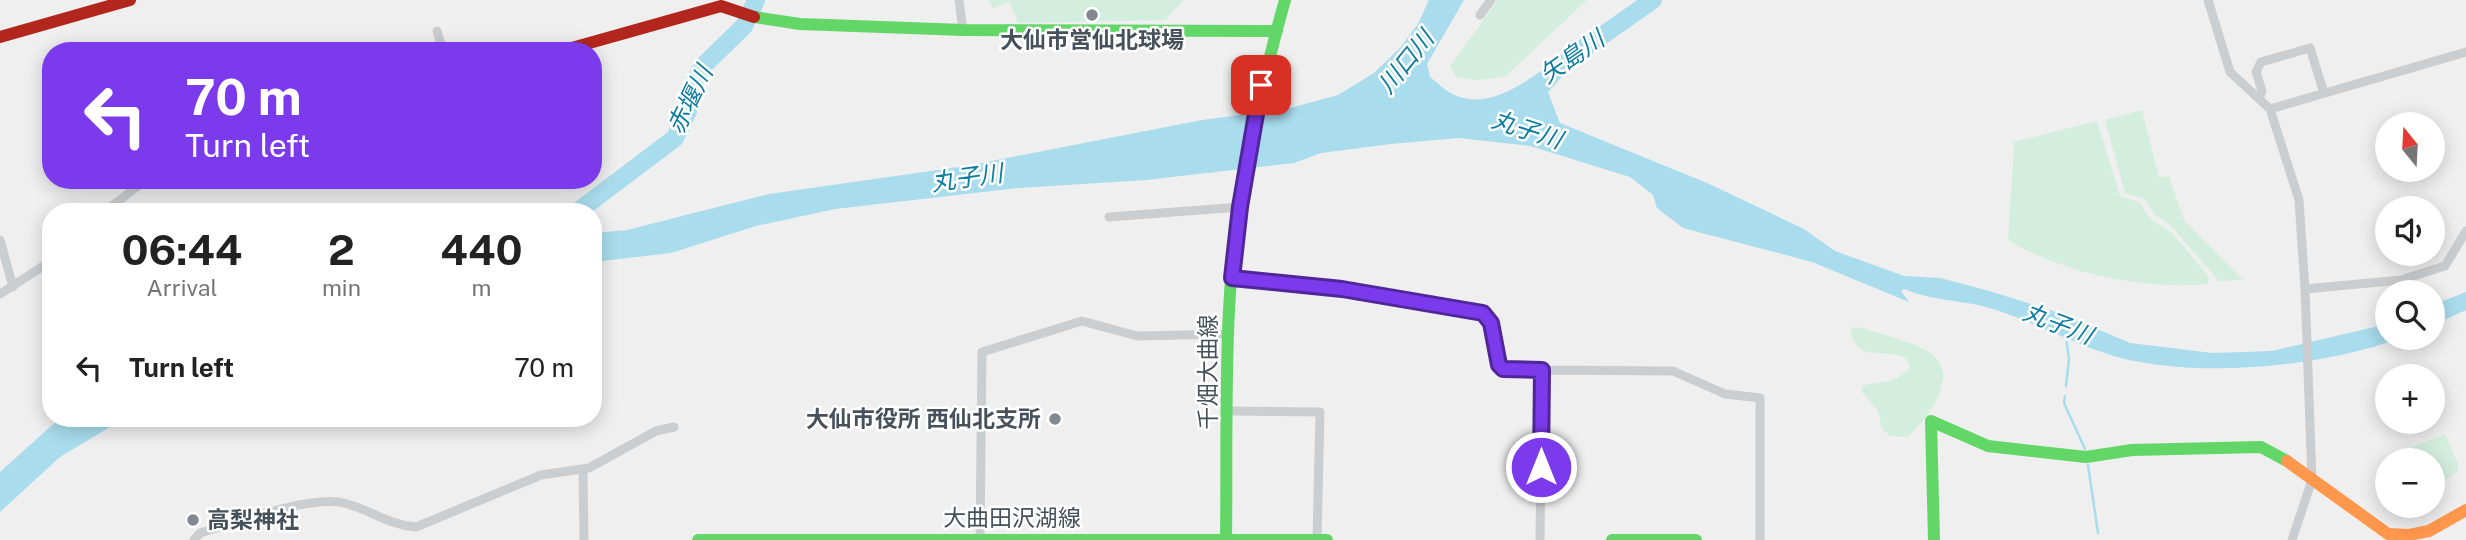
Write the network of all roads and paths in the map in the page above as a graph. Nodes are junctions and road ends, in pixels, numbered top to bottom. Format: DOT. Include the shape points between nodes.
graph roads {
  1 [pos="130,0"];
  2 [pos="959,0"];
  3 [pos="1285,0"];
  4 [pos="1491,0"];
  5 [pos="2208,0"];
  6 [pos="720,3"];
  7 [pos="1480,15"];
  8 [pos="963,30"];
  9 [pos="437,31"];
  10 [pos="1277,31"];
  11 [pos="0,37"];
  12 [pos="440,42"];
  13 [pos="591,42"];
  14 [pos="2466,52"];
  15 [pos="2324,93"];
  16 [pos="2259,99"];
  17 [pos="2270,109"];
  18 [pos="134,189"];
  19 [pos="116,203"];
  20 [pos="1240,207"];
  21 [pos="1108,217"];
  22 [pos="2466,231"];
  23 [pos="0,240"];
  24 [pos="42,267"];
  25 [pos="1232,278"];
  26 [pos="13,287"];
  27 [pos="2305,289"];
  28 [pos="0,294"];
  29 [pos="1230,334"];
  30 [pos="1542,370"];
  31 [pos="1229,411"];
  32 [pos="674,426"];
  33 [pos="583,470"];
  34 [pos="2312,480"];
  35 [pos="2466,510"];
  36 [pos="980,539"];
  37 [pos="194,540"];
  38 [pos="584,540"];
  39 [pos="698,540"];
  40 [pos="752,540"];
  41 [pos="1226,540"];
  42 [pos="1317,540"];
  43 [pos="1327,540"];
  44 [pos="1540,540"];
  45 [pos="1612,540"];
  46 [pos="1696,540"];
  47 [pos="1760,540"];
  48 [pos="1934,540"];
  49 [pos="2292,540"];
  1 -- 11 [label="street"];
  2 -- 8 [label="street"];
  3 -- 10 [label="street, 千畑大曲線"];
  4 -- 7 [label="street"];
  5 -- 16 [label="street" via="2230,72"];
  6 -- 8 [label="street" via="758,18 800,24"];
  6 -- 13 [label="street"];
  8 -- 10 [label="street"];
  9 -- 12 [label="street"];
  10 -- 20 [label="street, 千畑大曲線" via="1256,102"];
  14 -- 15 [label="street"];
  15 -- 16 [label="street" via="2310,48 2261,62 2256,72 2262,91"];
  15 -- 17 [label="street"];
  16 -- 17 [label="street"];
  17 -- 27 [label="street" via="2300,200"];
  18 -- 19 [label="street"];
  20 -- 21 [label="street"];
  20 -- 25 [label="street, 千畑大曲線"];
  22 -- 27 [label="street" via="2445,266 2401,280"];
  23 -- 26 [label="street"];
  24 -- 26 [label="street"];
  25 -- 29 [label="street, 千畑大曲線"];
  25 -- 30 [label="street" via="1342,289 1483,313 1491,323 1503,369"];
  26 -- 28 [label="street"];
  27 -- 34 [label="street"];
  29 -- 31 [label="street, 千畑大曲線"];
  29 -- 36 [label="street" via="1137,336 1082,321 982,352"];
  30 -- 44 [label="street"];
  30 -- 47 [label="street" via="1673,372 1725,394 1760,398"];
  31 -- 41 [label="street, 千畑大曲線"];
  31 -- 42 [label="street" via="1320,412"];
  32 -- 33 [label="street"];
  33 -- 37 [label="street" via="541,475 416,527 396,526 342,502 262,513 200,533"];
  33 -- 38 [label="street"];
  34 -- 35 [label="street" via="2388,534 2399,537 2431,531"];
  34 -- 48 [label="street" via="2261,447 2132,450 2086,457 1988,446 1931,421"];
  34 -- 49 [label="street"];
  36 -- 40 [label="street, 大曲田沢湖線"];
  36 -- 41 [label="street, 大曲田沢湖線"];
  39 -- 40 [label="street, 大曲田沢湖線"];
  41 -- 42 [label="street, 大曲田沢湖線"];
  42 -- 43 [label="street, 大曲田沢湖線"];
  45 -- 46 [label="street"];
}
